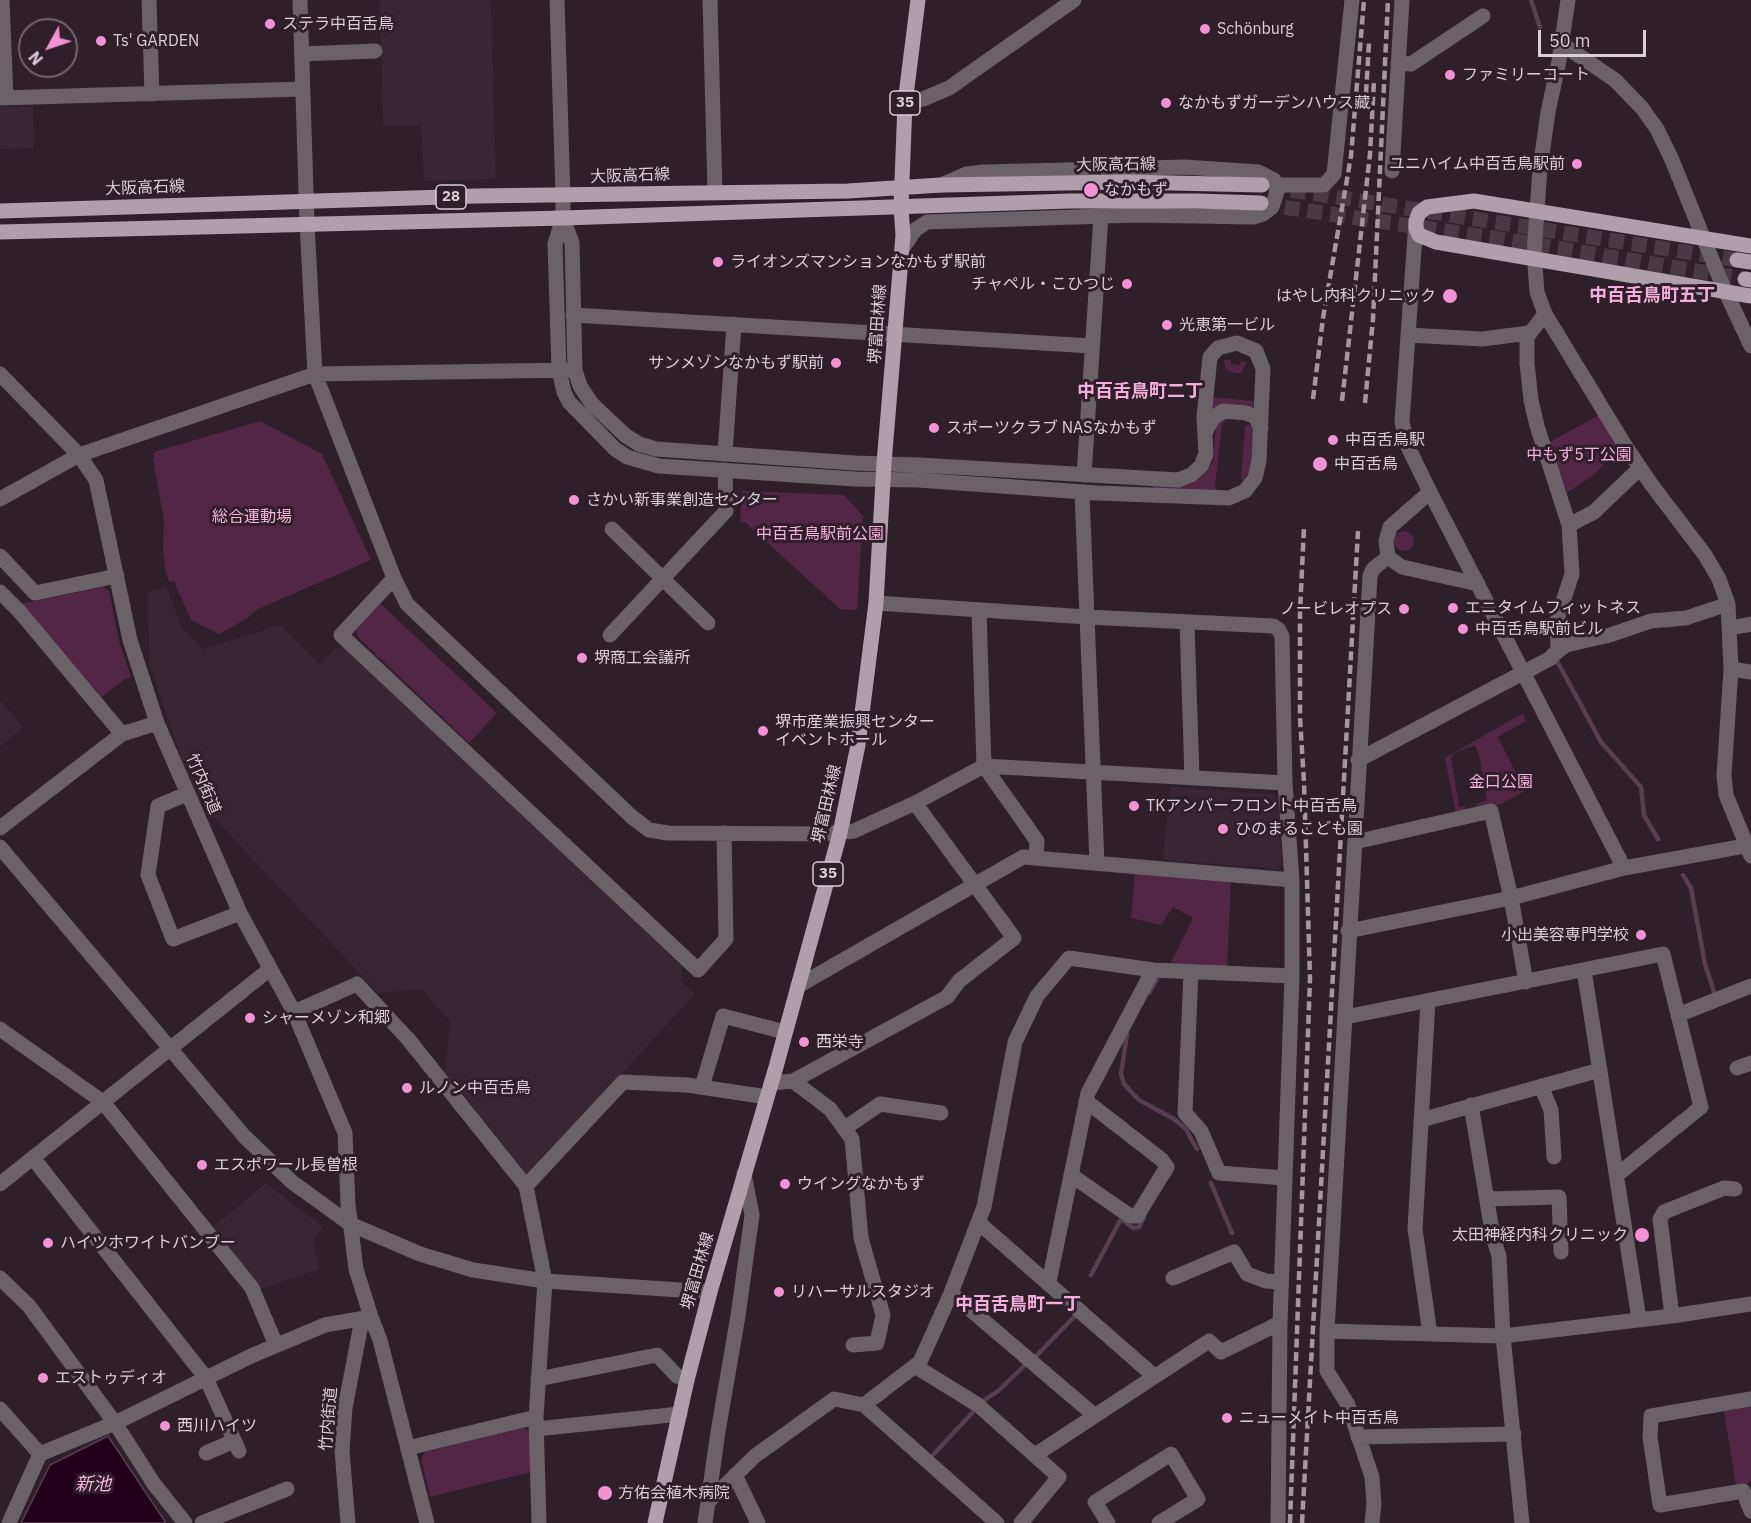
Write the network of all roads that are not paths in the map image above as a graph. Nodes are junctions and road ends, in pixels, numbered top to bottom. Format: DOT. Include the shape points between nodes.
graph roads {
  1 [pos="2,0"];
  2 [pos="149,0"];
  3 [pos="300,0"];
  4 [pos="557,0"];
  5 [pos="710,0"];
  6 [pos="918,0"];
  7 [pos="1074,0"];
  8 [pos="1352,0"];
  9 [pos="1402,0"];
  10 [pos="1568,0"];
  11 [pos="1483,16"];
  12 [pos="1562,44"];
  13 [pos="375,51"];
  14 [pos="302,54"];
  15 [pos="1398,63"];
  16 [pos="303,89"];
  17 [pos="152,94"];
  18 [pos="3,98"];
  19 [pos="905,103"];
  20 [pos="1392,171"];
  21 [pos="1269,185"];
  22 [pos="903,187"];
  23 [pos="715,192"];
  24 [pos="563,196"];
  25 [pos="306,202"];
  26 [pos="1261,203"];
  27 [pos="901,207"];
  28 [pos="1536,210"];
  29 [pos="0,211"];
  30 [pos="1101,216"];
  31 [pos="563,218"];
  32 [pos="1416,221"];
  33 [pos="307,223"];
  34 [pos="0,232"];
  35 [pos="1703,238"];
  36 [pos="1445,244"];
  37 [pos="1751,246"];
  38 [pos="902,249"];
  39 [pos="1535,260"];
  40 [pos="1412,273"];
  41 [pos="1726,292"];
  42 [pos="1751,296"];
  43 [pos="1545,314"];
  44 [pos="573,315"];
  45 [pos="734,324"];
  46 [pos="1529,333"];
  47 [pos="896,334"];
  48 [pos="1408,335"];
  49 [pos="1092,345"];
  50 [pos="1751,346"];
  51 [pos="559,370"];
  52 [pos="575,370"];
  53 [pos="0,374"];
  54 [pos="315,374"];
  55 [pos="1261,428"];
  56 [pos="1206,431"];
  57 [pos="725,453"];
  58 [pos="79,455"];
  59 [pos="884,463"];
  60 [pos="1640,468"];
  61 [pos="725,470"];
  62 [pos="1084,475"];
  63 [pos="883,479"];
  64 [pos="1082,492"];
  65 [pos="1430,492"];
  66 [pos="0,499"];
  67 [pos="1569,525"];
  68 [pos="612,529"];
  69 [pos="0,556"];
  70 [pos="1388,557"];
  71 [pos="117,576"];
  72 [pos="394,578"];
  73 [pos="663,579"];
  74 [pos="1478,584"];
  75 [pos="0,592"];
  76 [pos="876,603"];
  77 [pos="1728,604"];
  78 [pos="979,611"];
  79 [pos="1087,617"];
  80 [pos="708,623"];
  81 [pos="1187,623"];
  82 [pos="1751,624"];
  83 [pos="1730,628"];
  84 [pos="610,635"];
  85 [pos="1558,651"];
  86 [pos="1731,669"];
  87 [pos="1751,672"];
  88 [pos="1523,673"];
  89 [pos="157,723"];
  90 [pos="122,734"];
  91 [pos="1358,760"];
  92 [pos="984,766"];
  93 [pos="1093,771"];
  94 [pos="1192,778"];
  95 [pos="1285,783"];
  96 [pos="187,794"];
  97 [pos="915,803"];
  98 [pos="0,828"];
  99 [pos="723,833"];
  100 [pos="840,833"];
  101 [pos="1355,842"];
  102 [pos="0,847"];
  103 [pos="1749,849"];
  104 [pos="1036,858"];
  105 [pos="1097,863"];
  106 [pos="1624,868"];
  107 [pos="1292,880"];
  108 [pos="975,885"];
  109 [pos="1511,898"];
  110 [pos="240,914"];
  111 [pos="1348,931"];
  112 [pos="270,969"];
  113 [pos="1153,970"];
  114 [pos="1584,970"];
  115 [pos="1191,972"];
  116 [pos="1292,976"];
  117 [pos="1526,982"];
  118 [pos="798,986"];
  119 [pos="1751,986"];
  120 [pos="1428,1001"];
  121 [pos="294,1012"];
  122 [pos="1678,1015"];
  123 [pos="1345,1017"];
  124 [pos="0,1029"];
  125 [pos="785,1032"];
  126 [pos="171,1048"];
  127 [pos="1600,1070"];
  128 [pos="793,1081"];
  129 [pos="1541,1086"];
  130 [pos="702,1087"];
  131 [pos="769,1090"];
  132 [pos="1086,1101"];
  133 [pos="103,1102"];
  134 [pos="1471,1105"];
  135 [pos="941,1113"];
  136 [pos="1421,1120"];
  137 [pos="845,1128"];
  138 [pos="1554,1157"];
  139 [pos="33,1158"];
  140 [pos="744,1174"];
  141 [pos="1071,1174"];
  142 [pos="1617,1175"];
  143 [pos="1285,1178"];
  144 [pos="0,1184"];
  145 [pos="526,1186"];
  146 [pos="1735,1189"];
  147 [pos="1487,1199"];
  148 [pos="979,1223"];
  149 [pos="350,1224"];
  150 [pos="1561,1252"];
  151 [pos="0,1278"];
  152 [pos="1173,1278"];
  153 [pos="544,1281"];
  154 [pos="1048,1282"];
  155 [pos="1281,1282"];
  156 [pos="710,1292"];
  157 [pos="951,1293"];
  158 [pos="1751,1304"];
  159 [pos="1672,1316"];
  160 [pos="366,1318"];
  161 [pos="1639,1319"];
  162 [pos="1280,1323"];
  163 [pos="1327,1331"];
  164 [pos="1430,1334"];
  165 [pos="1503,1336"];
  166 [pos="276,1345"];
  167 [pos="853,1345"];
  168 [pos="915,1366"];
  169 [pos="1154,1376"];
  170 [pos="206,1378"];
  171 [pos="538,1379"];
  172 [pos="687,1380"];
  173 [pos="1751,1399"];
  174 [pos="864,1405"];
  175 [pos="0,1409"];
  176 [pos="680,1414"];
  177 [pos="1094,1415"];
  178 [pos="115,1423"];
  179 [pos="536,1423"];
  180 [pos="1514,1434"];
  181 [pos="1358,1437"];
  182 [pos="408,1448"];
  183 [pos="206,1453"];
  184 [pos="40,1454"];
  185 [pos="1035,1455"];
  186 [pos="735,1475"];
  187 [pos="286,1488"];
  188 [pos="710,1501"];
  189 [pos="1751,1511"];
  190 [pos="9,1523"];
  191 [pos="185,1523"];
  192 [pos="202,1523"];
  193 [pos="348,1523"];
  194 [pos="427,1523"];
  195 [pos="539,1523"];
  196 [pos="655,1523"];
  197 [pos="705,1523"];
  198 [pos="758,1523"];
  199 [pos="998,1523"];
  200 [pos="1021,1523"];
  201 [pos="1108,1523"];
  202 [pos="1159,1523"];
  203 [pos="1278,1523"];
  204 [pos="1372,1523"];
  205 [pos="1518,1523"];
  1 -- 18 [label="street"];
  2 -- 17 [label="street"];
  3 -- 14 [label="street"];
  4 -- 24 [label="street"];
  5 -- 23 [label="street"];
  6 -- 19 [label="main road, 堺富田林線 / 35"];
  7 -- 19 [label="street" via="949,88"];
  8 -- 21 [label="street" via="1334,174 1324,185"];
  9 -- 15 [label="street"];
  10 -- 12 [label="street"];
  11 -- 15 [label="street" via="1411,64"];
  12 -- 28 [label="street" via="1544,137"];
  12 -- 35 [label="street" via="1613,78 1651,119"];
  13 -- 14 [label="street"];
  14 -- 16 [label="street"];
  15 -- 20 [label="street"];
  16 -- 17 [label="street"];
  16 -- 25 [label="street"];
  17 -- 18 [label="street"];
  19 -- 22 [label="main road, 堺富田林線 / 35"];
  21 -- 22 [label="main road, 大阪高石線 / 28" via="1128,182"];
  21 -- 30 [label="street" via="1277,195 1274,204 1256,217"];
  22 -- 23 [label="main road, 大阪高石線 / 28"];
  22 -- 27 [label="main road, 堺富田林線 / 35"];
  23 -- 24 [label="main road, 大阪高石線 / 28"];
  24 -- 25 [label="main road, 大阪高石線 / 28"];
  24 -- 31 [label="street"];
  25 -- 29 [label="main road, 大阪高石線 / 28"];
  25 -- 33 [label="street"];
  26 -- 27 [label="main road, 28" via="1129,200"];
  27 -- 31 [label="main road, 28"];
  27 -- 38 [label="main road, 堺富田林線 / 35"];
  28 -- 32 [label="main road" via="1456,202 1426,207"];
  28 -- 35 [label="main road"];
  28 -- 39 [label="street"];
  30 -- 38 [label="street" via="927,222 915,230"];
  30 -- 49 [label="street"];
  31 -- 33 [label="main road, 28"];
  31 -- 44 [label="street" via="572,243"];
  31 -- 51 [label="street" via="555,244"];
  32 -- 36 [label="main road" via="1422,238"];
  32 -- 40 [label="street"];
  33 -- 34 [label="main road, 28"];
  33 -- 54 [label="street"];
  35 -- 37 [label="main road"];
  35 -- 41 [label="street"];
  36 -- 39 [label="main road"];
  36 -- 40 [label="street" via="1424,250"];
  38 -- 47 [label="main road, 堺富田林線 / 35"];
  39 -- 41 [label="main road"];
  39 -- 43 [label="street" via="1537,292"];
  40 -- 48 [label="street"];
  41 -- 42 [label="main road"];
  41 -- 50 [label="street"];
  43 -- 46 [label="street"];
  43 -- 60 [label="street"];
  44 -- 45 [label="street"];
  44 -- 52 [label="street"];
  45 -- 47 [label="street"];
  45 -- 57 [label="street"];
  46 -- 48 [label="street" via="1482,339"];
  46 -- 67 [label="street" via="1531,400"];
  47 -- 49 [label="street"];
  47 -- 59 [label="main road, 堺富田林線 / 35"];
  48 -- 65 [label="street" via="1402,422 1408,447"];
  49 -- 62 [label="street"];
  51 -- 52 [label="street"];
  51 -- 54 [label="street"];
  51 -- 61 [label="street" via="569,402 627,457 659,466"];
  52 -- 57 [label="street" via="585,395 639,444 656,449"];
  53 -- 58 [label="street, 竹内街道"];
  54 -- 58 [label="street"];
  54 -- 72 [label="street"];
  55 -- 56 [label="street" via="1255,417 1223,411 1213,418"];
  55 -- 56 [label="street" via="1263,369 1256,351 1237,343 1218,348 1209,357"];
  55 -- 64 [label="street" via="1255,478 1245,491 1228,498"];
  56 -- 62 [label="street" via="1206,454 1201,466 1178,480"];
  57 -- 59 [label="street"];
  58 -- 66 [label="street"];
  58 -- 71 [label="street, 竹内街道" via="96,480"];
  59 -- 62 [label="street"];
  59 -- 63 [label="main road, 堺富田林線 / 35"];
  60 -- 67 [label="street" via="1594,512"];
  60 -- 77 [label="street" via="1705,555"];
  61 -- 63 [label="street"];
  61 -- 73 [label="street" via="726,511"];
  63 -- 64 [label="street"];
  63 -- 76 [label="main road, 堺富田林線 / 35"];
  64 -- 79 [label="street"];
  65 -- 70 [label="street" via="1390,527 1386,541"];
  65 -- 74 [label="street"];
  67 -- 85 [label="street" via="1572,574 1557,620"];
  68 -- 73 [label="street"];
  69 -- 71 [label="street" via="35,593"];
  70 -- 74 [label="street" via="1402,567"];
  70 -- 91 [label="street" via="1370,576"];
  71 -- 89 [label="street, 竹内街道" via="130,640"];
  72 -- 99 [label="street" via="407,604 632,817 649,830"];
  72 -- 99 [label="street" via="341,635 698,970 726,939"];
  73 -- 80 [label="street"];
  73 -- 84 [label="street"];
  74 -- 88 [label="street"];
  75 -- 90 [label="street"];
  76 -- 78 [label="street"];
  76 -- 100 [label="main road, 堺富田林線 / 35" via="858,745"];
  77 -- 83 [label="street"];
  77 -- 85 [label="street" via="1686,618 1648,622 1566,645"];
  78 -- 79 [label="street"];
  78 -- 92 [label="street"];
  79 -- 81 [label="street"];
  79 -- 93 [label="street"];
  81 -- 94 [label="street"];
  81 -- 95 [label="street" via="1273,626 1282,636"];
  82 -- 83 [label="street"];
  83 -- 86 [label="street"];
  85 -- 88 [label="street"];
  86 -- 87 [label="street"];
  86 -- 103 [label="street" via="1726,795"];
  88 -- 91 [label="street"];
  88 -- 106 [label="street"];
  89 -- 90 [label="street"];
  89 -- 96 [label="street, 竹内街道"];
  90 -- 98 [label="street"];
  91 -- 101 [label="street"];
  92 -- 93 [label="street"];
  92 -- 97 [label="street"];
  92 -- 104 [label="street" via="1037,841"];
  93 -- 94 [label="street"];
  93 -- 105 [label="street"];
  94 -- 95 [label="street"];
  95 -- 107 [label="street"];
  96 -- 110 [label="street, 竹内街道"];
  96 -- 110 [label="street" via="158,806 148,875 173,939"];
  97 -- 100 [label="street" via="858,831"];
  97 -- 108 [label="street"];
  99 -- 100 [label="street"];
  100 -- 118 [label="main road, 堺富田林線 / 35"];
  101 -- 109 [label="street" via="1491,811"];
  101 -- 111 [label="street"];
  102 -- 126 [label="street"];
  103 -- 106 [label="street"];
  104 -- 105 [label="street"];
  104 -- 108 [label="street" via="1023,857"];
  105 -- 107 [label="street"];
  106 -- 109 [label="street"];
  107 -- 116 [label="street"];
  108 -- 118 [label="street"];
  108 -- 128 [label="street" via="1014,938 959,981 947,997"];
  109 -- 111 [label="street"];
  109 -- 117 [label="street"];
  110 -- 112 [label="street, 竹内街道"];
  111 -- 123 [label="street"];
  112 -- 121 [label="street, 竹内街道"];
  112 -- 126 [label="street"];
  113 -- 115 [label="street"];
  113 -- 132 [label="street"];
  113 -- 148 [label="street" via="1069,958 1037,996 1015,1042"];
  114 -- 117 [label="street"];
  114 -- 122 [label="street" via="1663,954"];
  114 -- 127 [label="street"];
  115 -- 116 [label="street"];
  115 -- 143 [label="street" via="1185,1113 1201,1131 1219,1173"];
  116 -- 143 [label="street"];
  117 -- 120 [label="street"];
  118 -- 125 [label="main road, 堺富田林線 / 35"];
  119 -- 122 [label="street"];
  120 -- 123 [label="street"];
  120 -- 136 [label="street"];
  121 -- 145 [label="street" via="357,984 408,1039"];
  121 -- 149 [label="street, 竹内街道" via="345,1133"];
  122 -- 142 [label="street" via="1701,1107"];
  123 -- 163 [label="street"];
  124 -- 133 [label="street"];
  125 -- 130 [label="street" via="723,1016"];
  125 -- 131 [label="main road, 堺富田林線 / 35"];
  126 -- 133 [label="street"];
  126 -- 149 [label="street" via="261,1155"];
  127 -- 129 [label="street"];
  127 -- 142 [label="street"];
  128 -- 131 [label="street"];
  128 -- 137 [label="street" via="830,1109"];
  129 -- 134 [label="street"];
  129 -- 138 [label="street" via="1551,1110"];
  130 -- 131 [label="street"];
  130 -- 145 [label="street" via="623,1082"];
  131 -- 140 [label="main road, 堺富田林線 / 35"];
  132 -- 141 [label="street"];
  132 -- 141 [label="street" via="1167,1167 1137,1216 1130,1216"];
  133 -- 139 [label="street"];
  133 -- 166 [label="street" via="252,1288"];
  134 -- 136 [label="street"];
  134 -- 147 [label="street"];
  135 -- 137 [label="street" via="880,1104"];
  136 -- 164 [label="street" via="1415,1229"];
  137 -- 167 [label="street" via="852,1139 861,1238 883,1316 877,1342"];
  139 -- 144 [label="street"];
  139 -- 170 [label="street"];
  140 -- 156 [label="main road, 堺富田林線 / 35"];
  140 -- 188 [label="street" via="752,1215"];
  141 -- 154 [label="street"];
  142 -- 161 [label="street"];
  143 -- 155 [label="street"];
  145 -- 153 [label="street"];
  146 -- 159 [label="street" via="1724,1188 1664,1212 1660,1219"];
  147 -- 150 [label="street" via="1559,1197"];
  147 -- 165 [label="street" via="1499,1256"];
  148 -- 154 [label="street"];
  148 -- 157 [label="street"];
  149 -- 153 [label="street" via="420,1254 473,1270"];
  149 -- 160 [label="street, 竹内街道"];
  151 -- 178 [label="street" via="29,1306"];
  152 -- 155 [label="street" via="1234,1252 1247,1274"];
  153 -- 156 [label="street"];
  153 -- 171 [label="street"];
  154 -- 169 [label="street"];
  155 -- 162 [label="street"];
  156 -- 172 [label="main road, 堺富田林線 / 35"];
  157 -- 168 [label="street"];
  157 -- 177 [label="street"];
  158 -- 159 [label="street"];
  159 -- 161 [label="street"];
  160 -- 166 [label="street" via="325,1325"];
  160 -- 182 [label="street, 竹内街道" via="380,1340"];
  160 -- 193 [label="street, 竹内街道" via="345,1408 342,1451"];
  161 -- 165 [label="street"];
  162 -- 169 [label="street" via="1221,1352 1209,1341"];
  162 -- 203 [label="street"];
  163 -- 164 [label="street"];
  163 -- 181 [label="street" via="1327,1371 1347,1405"];
  164 -- 165 [label="street"];
  165 -- 180 [label="street"];
  166 -- 170 [label="street"];
  168 -- 174 [label="street"];
  168 -- 185 [label="street" via="978,1405"];
  169 -- 177 [label="street"];
  170 -- 178 [label="street"];
  170 -- 183 [label="street" via="237,1446"];
  171 -- 172 [label="street" via="657,1355 677,1376"];
  171 -- 179 [label="street"];
  172 -- 176 [label="main road, 堺富田林線 / 35"];
  173 -- 189 [label="street" via="1651,1416 1650,1437 1660,1505 1743,1491"];
  174 -- 186 [label="street" via="834,1399"];
  174 -- 199 [label="street"];
  175 -- 184 [label="street"];
  176 -- 179 [label="street"];
  176 -- 196 [label="main road, 堺富田林線 / 35"];
  177 -- 185 [label="street"];
  178 -- 184 [label="street"];
  178 -- 191 [label="street" via="154,1484"];
  179 -- 182 [label="street"];
  179 -- 195 [label="street"];
  180 -- 181 [label="street"];
  180 -- 205 [label="street"];
  181 -- 204 [label="street" via="1372,1477"];
  182 -- 194 [label="street, 竹内街道"];
  184 -- 190 [label="street"];
  185 -- 200 [label="street" via="1059,1477"];
  186 -- 188 [label="street"];
  186 -- 198 [label="street"];
  187 -- 192 [label="street"];
  188 -- 197 [label="street"];
  201 -- 202 [label="street" via="1095,1502 1171,1454 1198,1499"];
}
